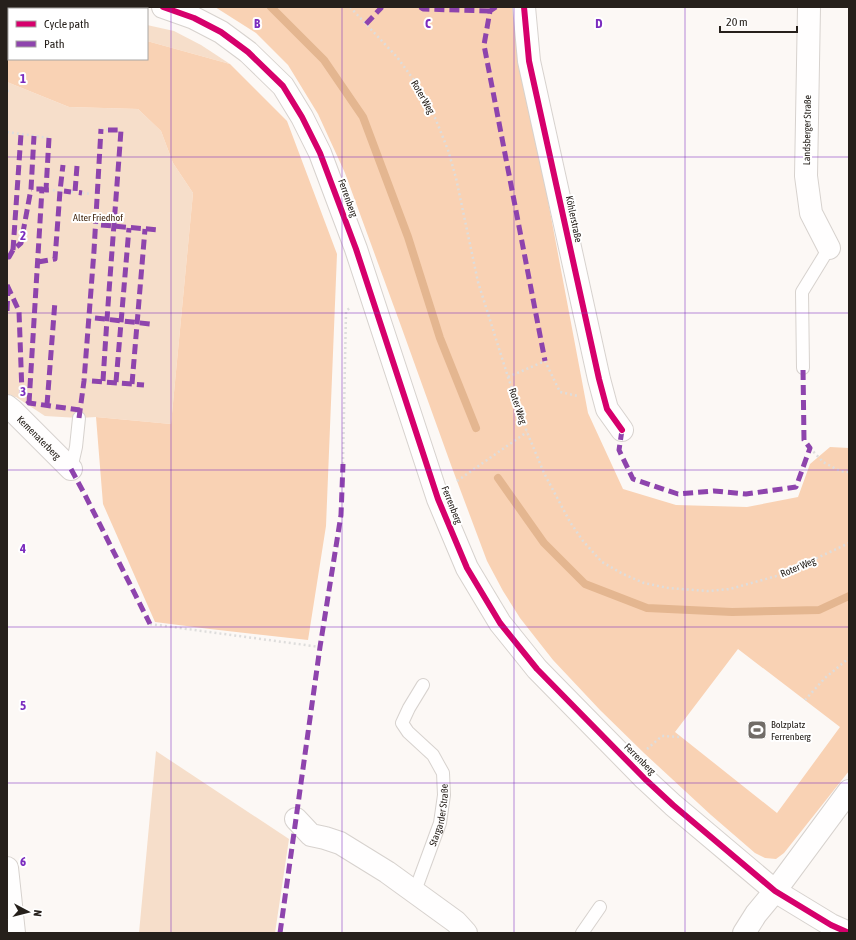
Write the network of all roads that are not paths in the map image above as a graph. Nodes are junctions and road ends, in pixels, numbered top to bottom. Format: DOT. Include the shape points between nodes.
graph roads {
  1 [pos="163,7"];
  2 [pos="524,7"];
  3 [pos="809,7"];
  4 [pos="829,248"];
  5 [pos="803,368"];
  6 [pos="7,406"];
  7 [pos="79,418"];
  8 [pos="622,430"];
  9 [pos="71,469"];
  10 [pos="423,685"];
  11 [pos="849,790"];
  12 [pos="296,819"];
  13 [pos="7,868"];
  14 [pos="415,891"];
  15 [pos="775,891"];
  16 [pos="600,908"];
  17 [pos="14,933"];
  18 [pos="466,933"];
  19 [pos="582,933"];
  20 [pos="744,933"];
  21 [pos="849,933"];
  1 -- 15 [label="street, Ferrenberg" via="194,18 221,32 248,52 283,86 302,117 320,153 356,249 438,499 467,568 500,623 537,669 673,805"];
  2 -- 8 [label="street, Köhlerstraße" via="529,61 599,379 607,409"];
  3 -- 4 [label="street, Landsberger Straße" via="806,176 811,213"];
  4 -- 5 [label="lane" via="802,292"];
  6 -- 9 [label="street, Kemenaterberg"];
  7 -- 9 [label="lane"];
  10 -- 14 [label="lane, Stargarder Straße" via="402,722 408,732 433,755 443,773 444,795 440,823"];
  11 -- 15 [label="street"];
  12 -- 14 [label="street" via="311,835 340,843"];
  13 -- 17 [label="street"];
  14 -- 18 [label="street" via="456,922"];
  15 -- 20 [label="street"];
  15 -- 21 [label="street, Ferrenberg"];
  16 -- 19 [label="lane"];
}
